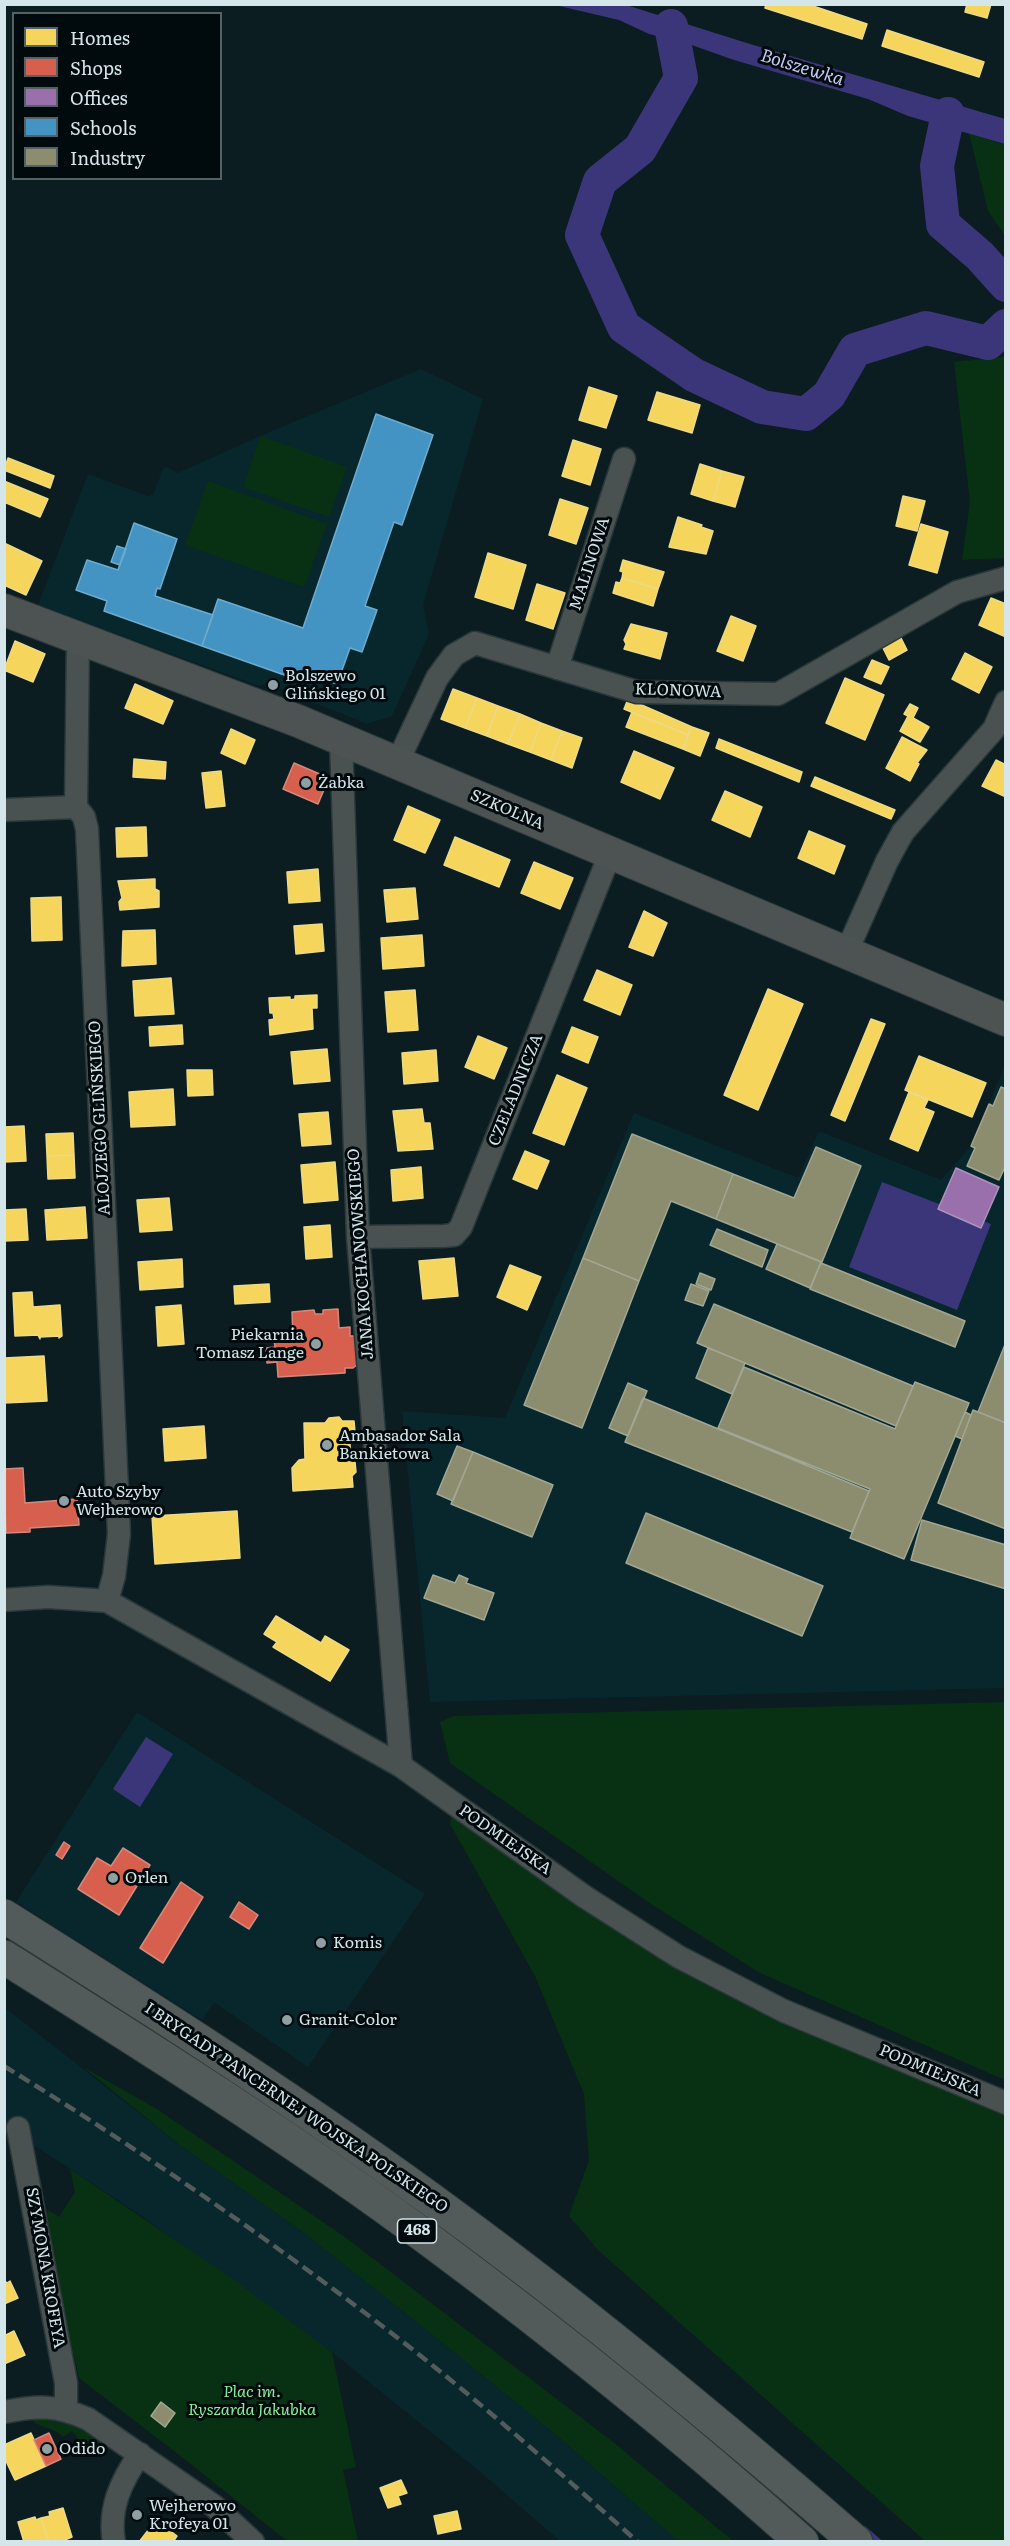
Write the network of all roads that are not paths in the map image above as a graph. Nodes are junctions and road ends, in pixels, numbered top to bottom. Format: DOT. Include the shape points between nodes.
graph roads {
  1 [pos="624,459"];
  2 [pos="1005,578"];
  3 [pos="4,610"];
  4 [pos="78,638"];
  5 [pos="557,668"];
  6 [pos="1005,702"];
  7 [pos="341,740"];
  8 [pos="397,763"];
  9 [pos="76,807"];
  10 [pos="4,810"];
  11 [pos="610,854"];
  12 [pos="846,953"];
  13 [pos="1005,1020"];
  14 [pos="358,1237"];
  15 [pos="4,1600"];
  16 [pos="107,1601"];
  17 [pos="401,1766"];
  18 [pos="4,1916"];
  19 [pos="4,1957"];
  20 [pos="1005,2103"];
  21 [pos="18,2128"];
  22 [pos="66,2409"];
  23 [pos="4,2412"];
  24 [pos="140,2454"];
  25 [pos="114,2541"];
  26 [pos="253,2541"];
  27 [pos="802,2541"];
  28 [pos="856,2541"];
  1 -- 5 [label="street, MALINOWA"];
  2 -- 5 [label="street, KLONOWA" via="957,592 778,694 637,692"];
  3 -- 4 [label="street, SZKOLNA"];
  4 -- 7 [label="street, SZKOLNA"];
  4 -- 9 [label="street, ALOJZEGO GLIŃSKIEGO"];
  5 -- 8 [label="street, KLONOWA" via="475,644 454,655 437,678"];
  6 -- 12 [label="street" via="994,729 903,832"];
  7 -- 8 [label="street, SZKOLNA"];
  7 -- 14 [label="street, JANA KOCHANOWSKIEGO"];
  8 -- 11 [label="street, SZKOLNA"];
  9 -- 10 [label="street"];
  9 -- 16 [label="street, ALOJZEGO GLIŃSKIEGO" via="87,829 118,1522 114,1576"];
  11 -- 12 [label="street, SZKOLNA"];
  11 -- 14 [label="street, CZELADNICZA" via="461,1227 444,1236"];
  12 -- 13 [label="street, SZKOLNA"];
  14 -- 17 [label="street, JANA KOCHANOWSKIEGO"];
  15 -- 16 [label="street, PODMIEJSKA" via="48,1597"];
  16 -- 17 [label="street, PODMIEJSKA"];
  17 -- 20 [label="street, PODMIEJSKA" via="585,1897 679,1957 784,2011"];
  18 -- 28 [label="main road, I BRYGADY PANCERNEJ WOJSKA POLSKIEGO / 468" via="205,2044 455,2216 687,2396"];
  19 -- 27 [label="main road, I BRYGADY PANCERNEJ WOJSKA POLSKIEGO / 468" via="165,2059 430,2240 583,2358"];
  21 -- 22 [label="street, SZYMONA KROFEYA" via="66,2383"];
  22 -- 23 [label="street" via="31,2407"];
  22 -- 24 [label="street" via="112,2433"];
  24 -- 25 [label="street" via="117,2497 111,2526"];
  24 -- 26 [label="street" via="214,2506"];
}
